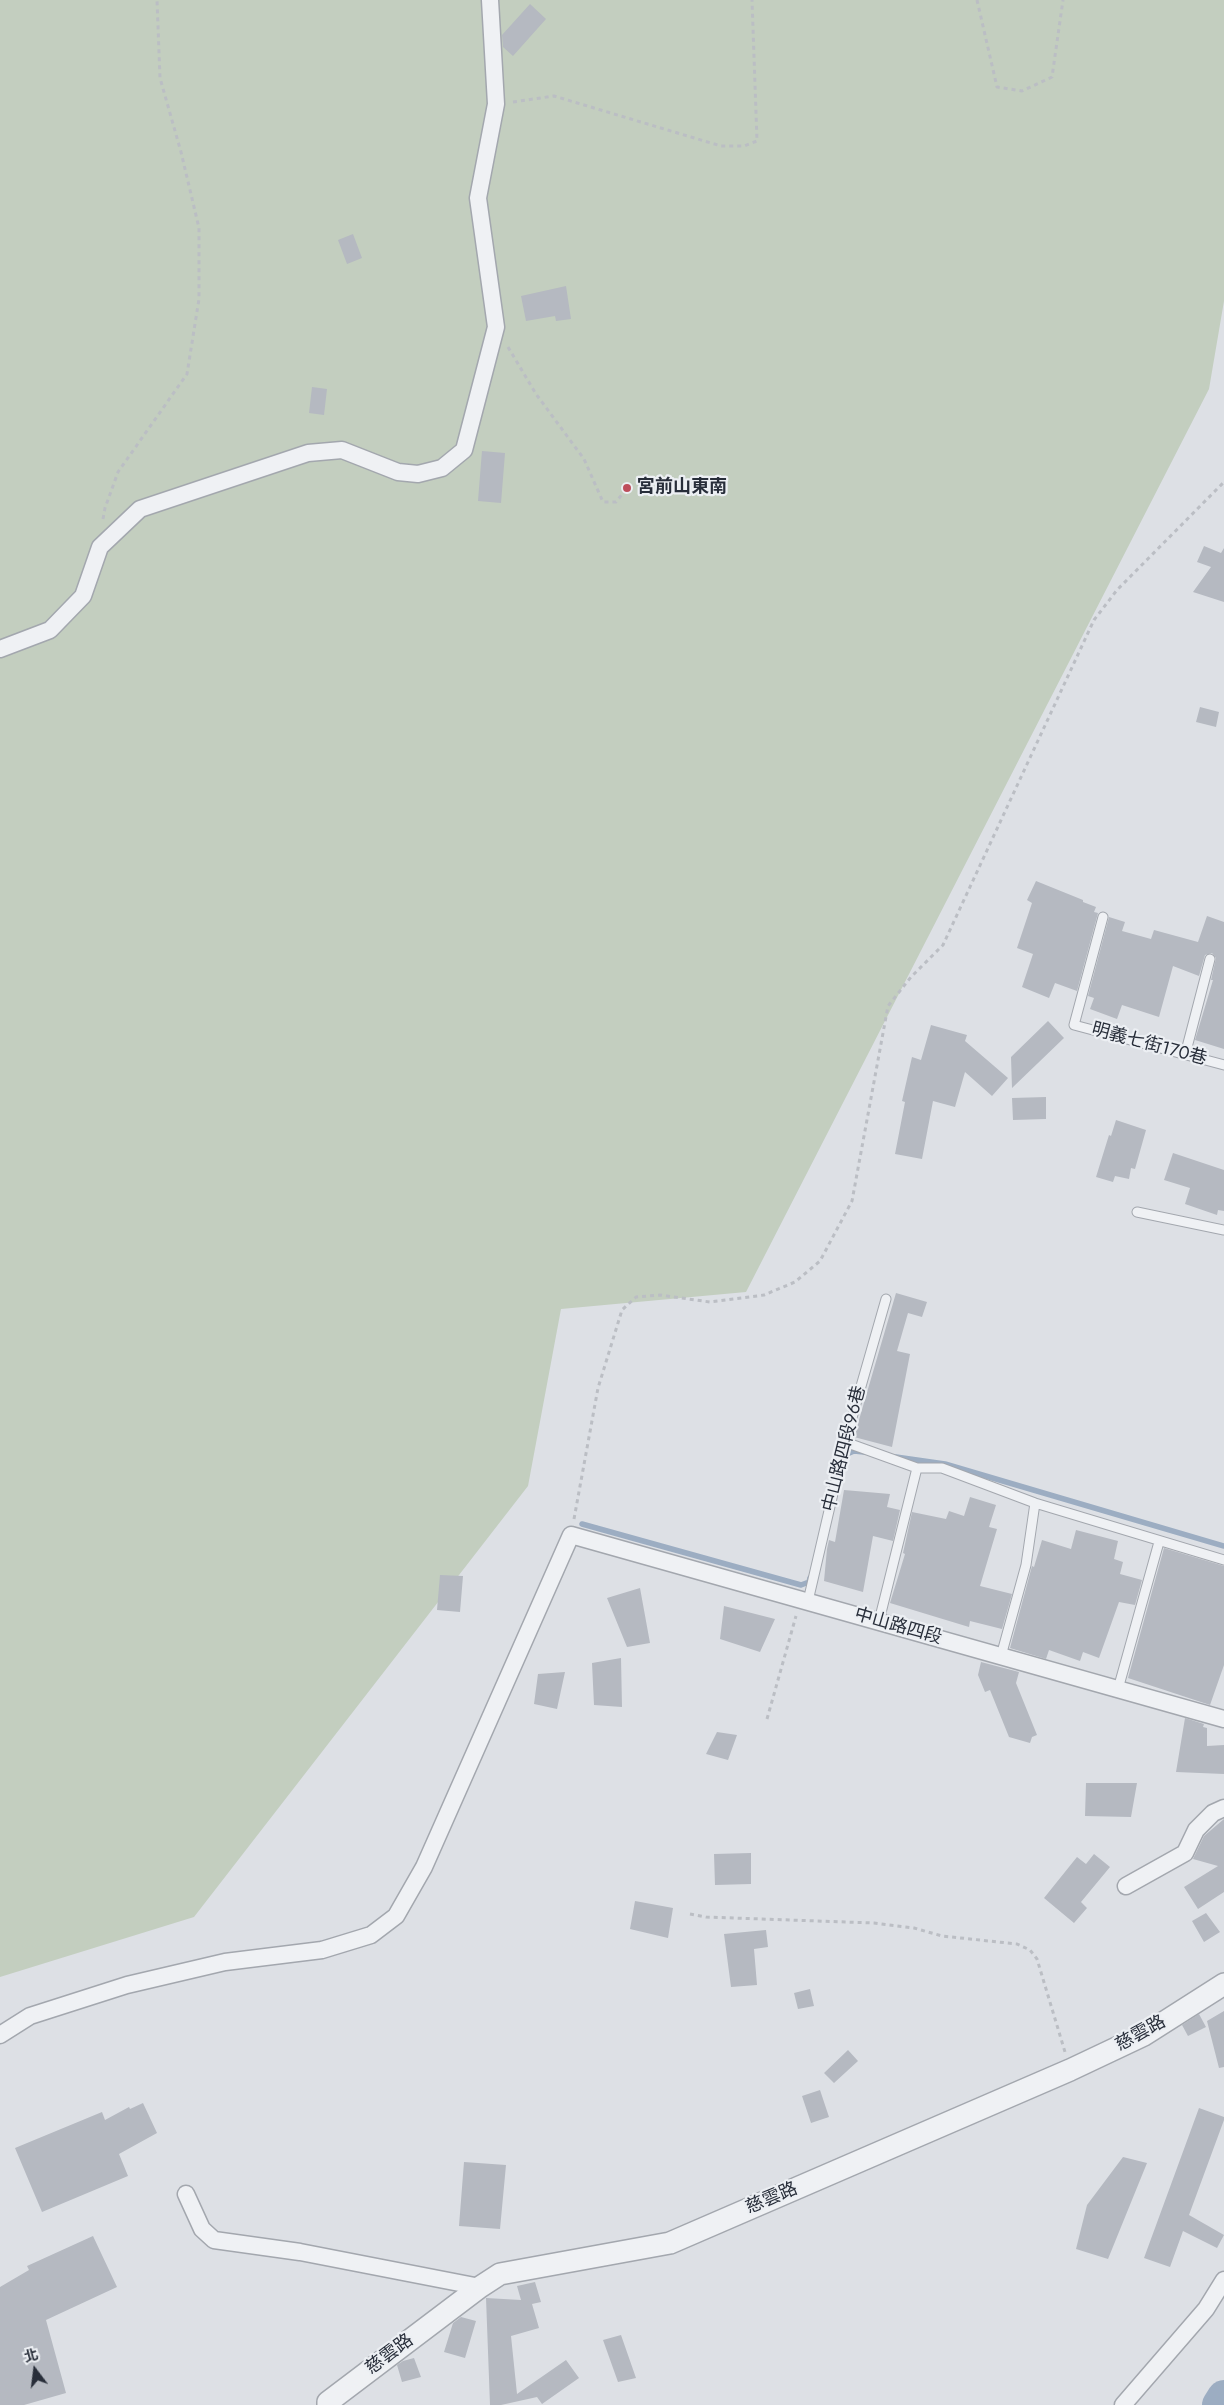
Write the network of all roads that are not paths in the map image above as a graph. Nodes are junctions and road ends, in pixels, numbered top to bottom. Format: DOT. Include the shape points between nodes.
graph roads {
  1 [pos="490,0"];
  2 [pos="0,649"];
  3 [pos="1103,917"];
  4 [pos="1210,959"];
  5 [pos="1185,1055"];
  6 [pos="1224,1065"];
  7 [pos="1137,1212"];
  8 [pos="1224,1230"];
  9 [pos="886,1299"];
  10 [pos="845,1442"];
  11 [pos="917,1468"];
  12 [pos="1036,1503"];
  13 [pos="1159,1542"];
  14 [pos="1224,1560"];
  15 [pos="804,1600"];
  16 [pos="879,1621"];
  17 [pos="1001,1656"];
  18 [pos="1118,1689"];
  19 [pos="1224,1719"];
  20 [pos="1224,1808"];
  21 [pos="1126,1886"];
  22 [pos="1224,1984"];
  23 [pos="0,2035"];
  24 [pos="186,2194"];
  25 [pos="1224,2280"];
  26 [pos="480,2287"];
  27 [pos="328,2405"];
  28 [pos="1123,2405"];
  1 -- 2 [label="street" via="496,104 478,198 496,327 464,450 442,468 418,474 398,472 342,450 308,453 140,509 100,547 83,596 50,630"];
  3 -- 5 [label="lane, 明義七街170巷" via="1074,1026"];
  4 -- 5 [label="lane"];
  5 -- 6 [label="lane, 明義七街170巷"];
  7 -- 8 [label="lane"];
  9 -- 10 [label="lane, 中山路四段96巷"];
  10 -- 11 [label="lane"];
  10 -- 15 [label="lane, 中山路四段96巷"];
  11 -- 12 [label="lane" via="942,1468"];
  11 -- 16 [label="lane"];
  12 -- 13 [label="lane"];
  12 -- 17 [label="lane" via="1026,1565"];
  13 -- 14 [label="lane"];
  13 -- 18 [label="lane"];
  15 -- 16 [label="street, 中山路四段"];
  15 -- 23 [label="street, 中山路四段" via="572,1534 424,1867 396,1916 371,1935 330,1948 225,1962 127,1985 30,2016"];
  16 -- 17 [label="street, 中山路四段"];
  17 -- 18 [label="street, 中山路四段"];
  18 -- 19 [label="street, 中山路四段"];
  20 -- 21 [label="street" via="1213,1813 1196,1830 1185,1853"];
  22 -- 26 [label="street, 慈雲路" via="1144,2035 1070,2070 670,2243 500,2274"];
  24 -- 26 [label="street" via="202,2229 214,2240 300,2252"];
  25 -- 28 [label="street" via="1206,2308"];
  26 -- 27 [label="street, 慈雲路"];
}
